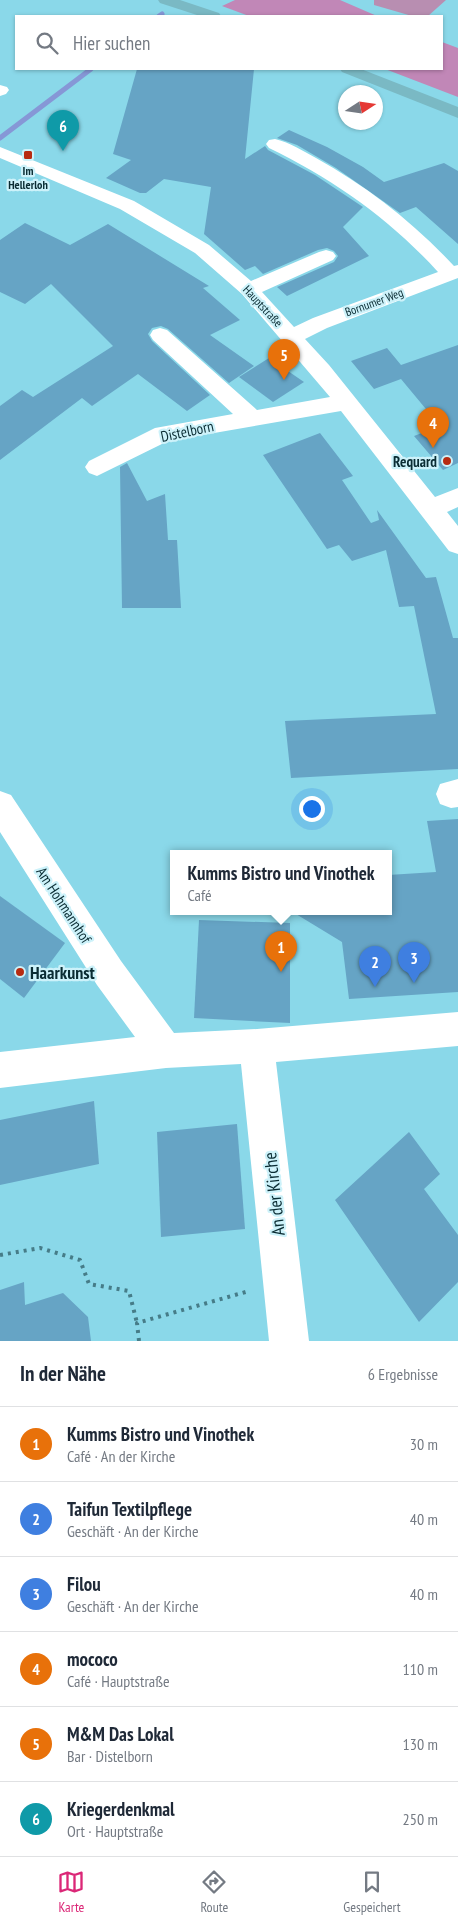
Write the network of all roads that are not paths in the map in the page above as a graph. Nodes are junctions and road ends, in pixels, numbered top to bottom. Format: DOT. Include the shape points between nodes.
graph roads {
  1 [pos="164,0"];
  2 [pos="211,15"];
  3 [pos="350,70"];
  4 [pos="458,113"];
  5 [pos="275,144"];
  6 [pos="0,152"];
  7 [pos="326,256"];
  8 [pos="455,272"];
  9 [pos="249,290"];
  10 [pos="160,335"];
  11 [pos="292,337"];
  12 [pos="346,402"];
  13 [pos="253,419"];
  14 [pos="97,467"];
  15 [pos="458,497"];
  16 [pos="432,509"];
  17 [pos="458,544"];
  18 [pos="0,805"];
  19 [pos="458,1028"];
  20 [pos="257,1046"];
  21 [pos="166,1051"];
  22 [pos="0,1070"];
  23 [pos="290,1341"];
  1 -- 2 [label="main road"];
  3 -- 4 [label="main road"];
  5 -- 8 [label="street" via="362,194"];
  6 -- 9 [label="street, Hauptstraße" via="127,205 202,249"];
  7 -- 9 [label="street"];
  8 -- 11 [label="street, Bornumer Weg" via="320,322"];
  9 -- 11 [label="street, Hauptstraße"];
  10 -- 13 [label="street"];
  11 -- 12 [label="street, Hauptstraße"];
  12 -- 13 [label="street, Distelborn"];
  12 -- 16 [label="street, Hauptstraße"];
  13 -- 14 [label="street, Distelborn" via="163,434"];
  15 -- 16 [label="street"];
  16 -- 17 [label="street, Hauptstraße"];
  18 -- 21 [label="street, Am Hohmannhof" via="108,973"];
  19 -- 20 [label="street"];
  20 -- 21 [label="street"];
  20 -- 23 [label="street, An der Kirche"];
  21 -- 22 [label="street"];
}
